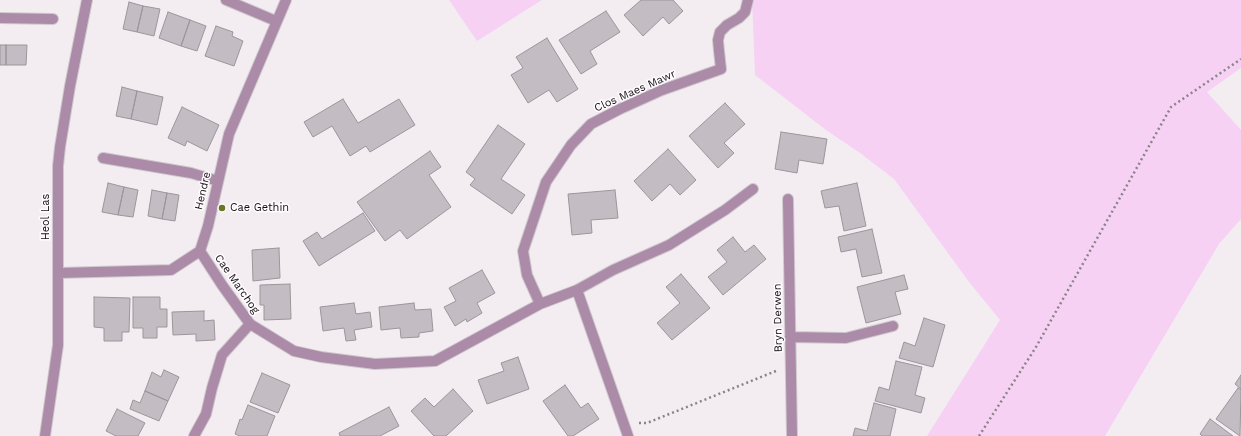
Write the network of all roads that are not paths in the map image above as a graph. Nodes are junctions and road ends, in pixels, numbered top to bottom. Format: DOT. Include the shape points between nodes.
graph roads {
  1 [pos="87,0"];
  2 [pos="226,0"];
  3 [pos="286,0"];
  4 [pos="748,0"];
  5 [pos="0,18"];
  6 [pos="54,19"];
  7 [pos="276,21"];
  8 [pos="103,158"];
  9 [pos="218,181"];
  10 [pos="753,189"];
  11 [pos="788,199"];
  12 [pos="200,251"];
  13 [pos="58,273"];
  14 [pos="577,290"];
  15 [pos="540,304"];
  16 [pos="250,324"];
  17 [pos="893,326"];
  18 [pos="790,336"];
  19 [pos="45,436"];
  20 [pos="194,436"];
  21 [pos="628,436"];
  22 [pos="792,436"];
  1 -- 13 [label="street, Heol Las" via="60,147"];
  2 -- 7 [label="street"];
  3 -- 7 [label="street, Hendre"];
  4 -- 15 [label="street, Clos Maes Mawr" via="745,12 720,32 718,40 721,69 662,90 591,124 572,145 546,182 523,252 527,275"];
  5 -- 6 [label="street"];
  7 -- 9 [label="street, Hendre" via="229,134"];
  8 -- 9 [label="street" via="191,173"];
  9 -- 12 [label="street, Hendre"];
  10 -- 14 [label="street" via="725,210 668,245"];
  11 -- 18 [label="street, Bryn Derwen"];
  12 -- 13 [label="street" via="171,270"];
  12 -- 16 [label="street, Cae Marchog"];
  13 -- 19 [label="street, Heol Las" via="58,345"];
  14 -- 15 [label="street"];
  14 -- 21 [label="street"];
  15 -- 16 [label="street" via="435,361 375,364 321,357 294,351"];
  16 -- 20 [label="street, Cae Marchog" via="222,355 206,414"];
  17 -- 18 [label="street" via="846,338"];
  18 -- 22 [label="street, Bryn Derwen"];
}
